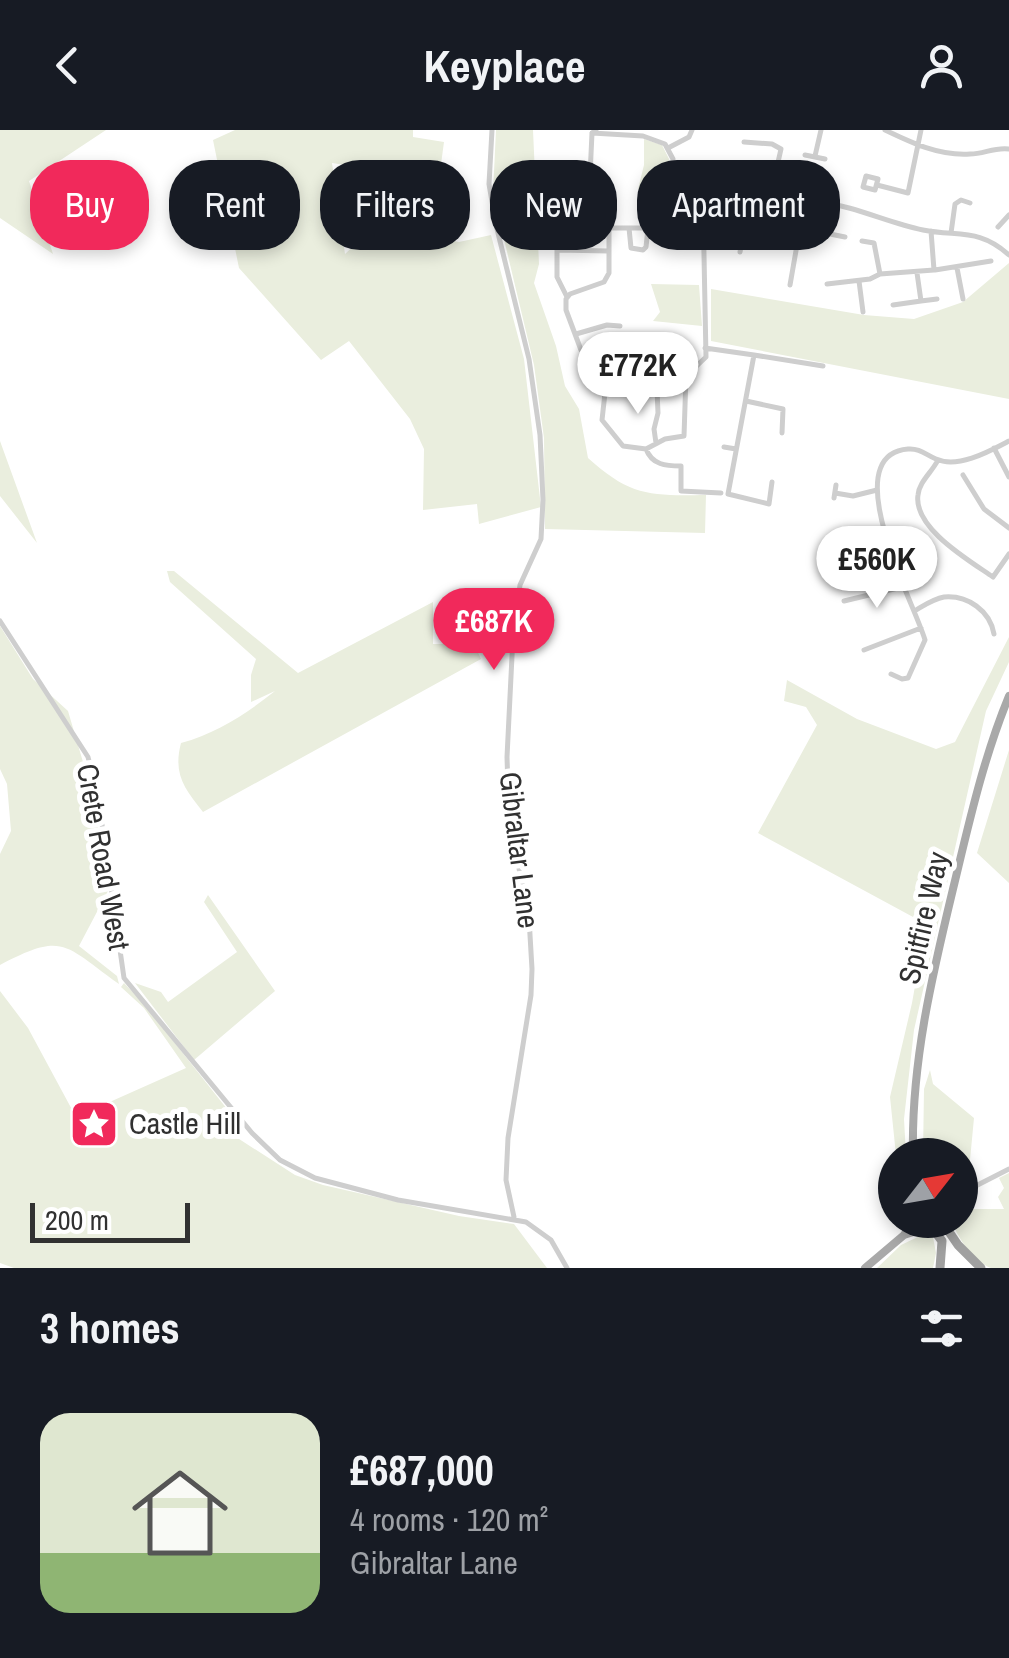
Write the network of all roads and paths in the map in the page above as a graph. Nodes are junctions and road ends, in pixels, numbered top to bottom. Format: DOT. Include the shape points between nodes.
graph roads {
  1 [pos="492,130"];
  2 [pos="692,130"];
  3 [pos="821,130"];
  4 [pos="886,130"];
  5 [pos="921,130"];
  6 [pos="594,132"];
  7 [pos="744,134"];
  8 [pos="918,147"];
  9 [pos="668,148"];
  10 [pos="1009,148"];
  11 [pos="805,155"];
  12 [pos="816,156"];
  13 [pos="825,159"];
  14 [pos="591,160"];
  15 [pos="673,160"];
  16 [pos="778,160"];
  17 [pos="877,185"];
  18 [pos="958,190"];
  19 [pos="970,202"];
  20 [pos="955,204"];
  21 [pos="840,207"];
  22 [pos="1009,214"];
  23 [pos="998,226"];
  24 [pos="629,227"];
  25 [pos="637,227"];
  26 [pos="617,228"];
  27 [pos="931,232"];
  28 [pos="951,234"];
  29 [pos="840,236"];
  30 [pos="845,237"];
  31 [pos="862,241"];
  32 [pos="637,249"];
  33 [pos="558,250"];
  34 [pos="608,250"];
  35 [pos="704,250"];
  36 [pos="796,250"];
  37 [pos="1009,254"];
  38 [pos="991,261"];
  39 [pos="958,268"];
  40 [pos="934,270"];
  41 [pos="917,273"];
  42 [pos="880,274"];
  43 [pos="860,281"];
  44 [pos="827,284"];
  45 [pos="790,285"];
  46 [pos="567,296"];
  47 [pos="938,299"];
  48 [pos="963,299"];
  49 [pos="921,302"];
  50 [pos="893,306"];
  51 [pos="863,312"];
  52 [pos="620,326"];
  53 [pos="576,334"];
  54 [pos="705,348"];
  55 [pos="581,350"];
  56 [pos="754,355"];
  57 [pos="823,366"];
  58 [pos="597,370"];
  59 [pos="651,371"];
  60 [pos="687,372"];
  61 [pos="658,390"];
  62 [pos="746,401"];
  63 [pos="782,433"];
  64 [pos="1009,441"];
  65 [pos="656,443"];
  66 [pos="724,447"];
  67 [pos="994,448"];
  68 [pos="646,449"];
  69 [pos="736,449"];
  70 [pos="938,460"];
  71 [pos="962,475"];
  72 [pos="1009,476"];
  73 [pos="772,482"];
  74 [pos="836,484"];
  75 [pos="877,490"];
  76 [pos="721,493"];
  77 [pos="1009,528"];
  78 [pos="886,532"];
  79 [pos="828,546"];
  80 [pos="1009,554"];
  81 [pos="902,587"];
  82 [pos="844,601"];
  83 [pos="914,611"];
  84 [pos="0,621"];
  85 [pos="922,628"];
  86 [pos="994,634"];
  87 [pos="864,650"];
  88 [pos="891,674"];
  89 [pos="1009,696"];
  90 [pos="914,1138"];
  91 [pos="1009,1168"];
  92 [pos="978,1184"];
  93 [pos="514,1218"];
  94 [pos="900,1238"];
  95 [pos="941,1238"];
  96 [pos="950,1238"];
  97 [pos="567,1268"];
  98 [pos="865,1268"];
  99 [pos="940,1268"];
  100 [pos="980,1268"];
  1 -- 93 [label="street, Gibraltar Lane" via="489,184 529,359 544,500 541,540 518,602 507,757 509,819 532,969 508,1138 506,1180"];
  2 -- 9 [label="street"];
  3 -- 12 [label="street"];
  4 -- 8 [label="street"];
  5 -- 8 [label="street"];
  6 -- 9 [label="street" via="659,139"];
  6 -- 14 [label="street"];
  7 -- 16 [label="street" via="743,145 780,149"];
  8 -- 10 [label="street" via="968,154"];
  8 -- 17 [label="street" via="908,193"];
  9 -- 15 [label="street"];
  11 -- 12 [label="street"];
  12 -- 13 [label="street"];
  18 -- 20 [label="street"];
  19 -- 20 [label="street"];
  20 -- 28 [label="street"];
  21 -- 27 [label="street"];
  22 -- 23 [label="street"];
  24 -- 25 [label="street"];
  24 -- 26 [label="street"];
  24 -- 32 [label="street" via="629,244"];
  27 -- 28 [label="street"];
  27 -- 40 [label="street"];
  28 -- 37 [label="street" via="984,236"];
  29 -- 30 [label="street"];
  31 -- 42 [label="street" via="874,244"];
  33 -- 46 [label="street" via="557,277"];
  34 -- 46 [label="street" via="606,280"];
  35 -- 54 [label="street"];
  36 -- 45 [label="street"];
  38 -- 39 [label="street"];
  39 -- 40 [label="street"];
  39 -- 48 [label="street"];
  40 -- 41 [label="street"];
  41 -- 42 [label="street"];
  41 -- 49 [label="street"];
  42 -- 43 [label="street"];
  43 -- 44 [label="street"];
  43 -- 51 [label="street"];
  46 -- 53 [label="street"];
  47 -- 49 [label="street"];
  49 -- 50 [label="street"];
  52 -- 53 [label="street" via="607,322"];
  53 -- 55 [label="street"];
  54 -- 56 [label="street"];
  54 -- 60 [label="street" via="702,363"];
  56 -- 57 [label="street"];
  56 -- 62 [label="street"];
  58 -- 68 [label="street" via="604,423 623,446"];
  59 -- 60 [label="street"];
  60 -- 65 [label="street" via="684,436"];
  61 -- 65 [label="street"];
  62 -- 63 [label="street" via="784,409"];
  62 -- 69 [label="street"];
  64 -- 67 [label="street"];
  65 -- 68 [label="street"];
  66 -- 69 [label="street"];
  67 -- 70 [label="street"];
  67 -- 72 [label="street"];
  68 -- 76 [label="street" via="659,464 681,466 681,494"];
  69 -- 73 [label="street" via="728,494 769,504"];
  70 -- 75 [label="street" via="917,449 894,453 882,467"];
  70 -- 80 [label="street" via="918,495 928,525 993,577"];
  71 -- 77 [label="street" via="984,509"];
  74 -- 75 [label="street" via="834,496"];
  75 -- 78 [label="street"];
  78 -- 79 [label="street"];
  78 -- 81 [label="street"];
  81 -- 82 [label="street"];
  81 -- 83 [label="street"];
  83 -- 85 [label="street"];
  83 -- 86 [label="street" via="937,599 959,598 984,612"];
  84 -- 93 [label="street, Crete Road West" via="88,756 124,978 239,1118 280,1160 315,1178 398,1200"];
  85 -- 87 [label="street"];
  85 -- 88 [label="street" via="926,644 909,677"];
  89 -- 90 [label="main road, Spitfire Way" via="975,796 934,973 916,1070"];
  91 -- 92 [label="street"];
  93 -- 97 [label="street, Crete Road West" via="551,1240"];
  94 -- 98 [label="main road"];
  95 -- 99 [label="highway"];
  96 -- 100 [label="highway"];
}
